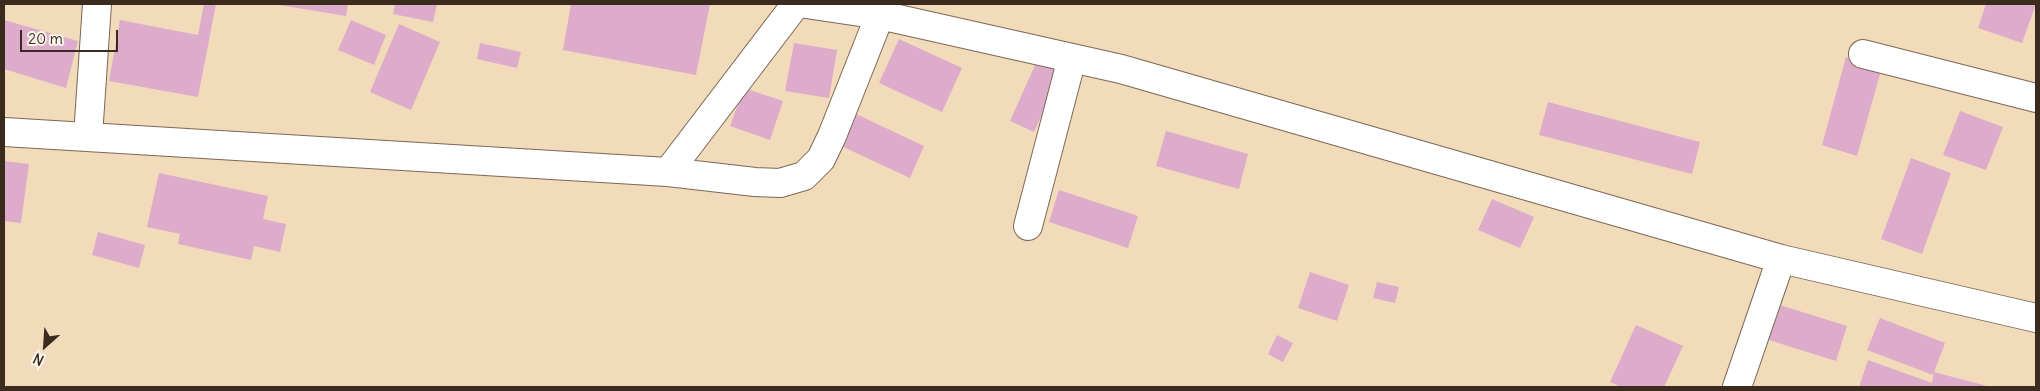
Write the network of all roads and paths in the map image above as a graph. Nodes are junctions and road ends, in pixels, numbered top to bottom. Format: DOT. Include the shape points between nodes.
graph roads {
  1 [pos="97,4"];
  2 [pos="796,4"];
  3 [pos="806,4"];
  4 [pos="880,15"];
  5 [pos="1863,54"];
  6 [pos="1072,58"];
  7 [pos="2036,98"];
  8 [pos="4,132"];
  9 [pos="88,136"];
  10 [pos="668,172"];
  11 [pos="1028,226"];
  12 [pos="1781,259"];
  13 [pos="2036,318"];
  14 [pos="1737,387"];
  1 -- 9 [label="street"];
  2 -- 10 [label="street"];
  3 -- 4 [label="street"];
  4 -- 6 [label="street"];
  4 -- 10 [label="street" via="832,136 821,159 804,176 772,183"];
  5 -- 7 [label="street"];
  6 -- 11 [label="street"];
  6 -- 12 [label="street" via="1121,69"];
  8 -- 9 [label="street"];
  9 -- 10 [label="street"];
  12 -- 13 [label="street"];
  12 -- 14 [label="street"];
}
